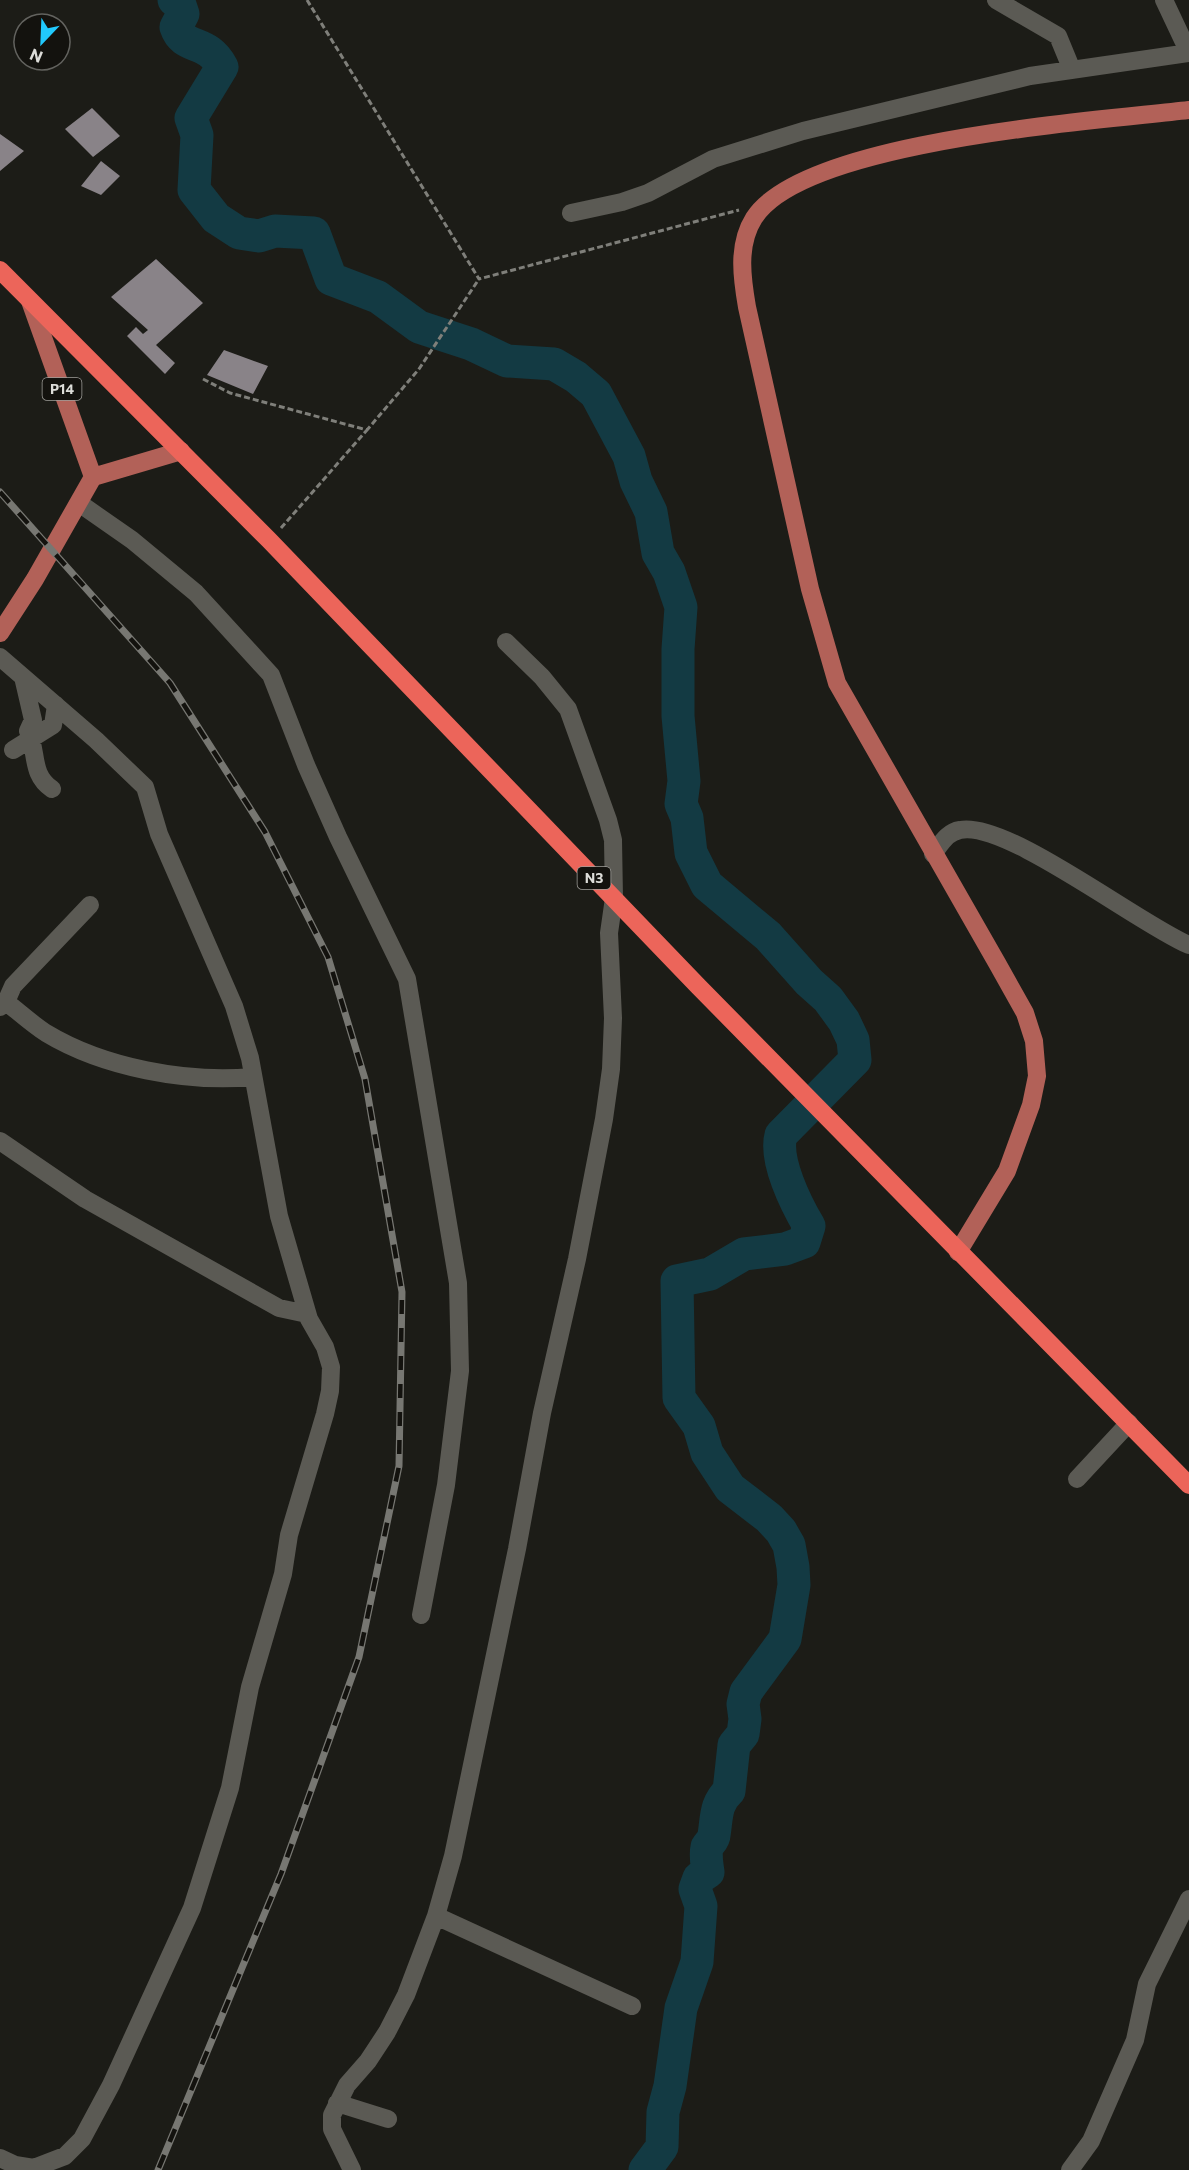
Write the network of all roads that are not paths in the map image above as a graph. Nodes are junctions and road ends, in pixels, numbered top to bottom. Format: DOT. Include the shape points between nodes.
graph roads {
  1 [pos="996,0"];
  2 [pos="1164,0"];
  3 [pos="1189,53"];
  4 [pos="1072,70"];
  5 [pos="1189,110"];
  6 [pos="571,213"];
  7 [pos="0,270"];
  8 [pos="30,301"];
  9 [pos="181,451"];
  10 [pos="93,477"];
  11 [pos="79,503"];
  12 [pos="0,633"];
  13 [pos="506,642"];
  14 [pos="0,657"];
  15 [pos="23,677"];
  16 [pos="56,705"];
  17 [pos="32,740"];
  18 [pos="13,750"];
  19 [pos="52,789"];
  20 [pos="933,854"];
  21 [pos="614,898"];
  22 [pos="90,905"];
  23 [pos="1189,945"];
  24 [pos="5,993"];
  25 [pos="253,1077"];
  26 [pos="0,1141"];
  27 [pos="958,1252"];
  28 [pos="307,1314"];
  29 [pos="1129,1424"];
  30 [pos="1077,1479"];
  31 [pos="1189,1485"];
  32 [pos="421,1615"];
  33 [pos="1189,1899"];
  34 [pos="436,1916"];
  35 [pos="632,2006"];
  36 [pos="337,2103"];
  37 [pos="388,2119"];
  38 [pos="0,2158"];
  39 [pos="352,2170"];
  40 [pos="1070,2170"];
  1 -- 4 [label="street" via="1058,36"];
  2 -- 3 [label="street"];
  3 -- 4 [label="street"];
  4 -- 6 [label="street" via="997,83 803,131 713,159 648,193"];
  5 -- 20 [label="main road" via="984,134 833,167 791,186 766,203 753,220 747,237 741,274 822,637 837,683"];
  7 -- 8 [label="highway, N3"];
  8 -- 9 [label="highway, N3"];
  8 -- 10 [label="main road, P14"];
  9 -- 10 [label="main road"];
  9 -- 21 [label="highway, N3"];
  10 -- 11 [label="main road"];
  11 -- 12 [label="main road"];
  11 -- 32 [label="street" via="196,593 271,675 333,827 407,979 458,1283 460,1371 446,1485"];
  13 -- 21 [label="street" via="561,698 573,719 613,840"];
  14 -- 15 [label="street"];
  15 -- 16 [label="street"];
  15 -- 17 [label="street" via="32,709 28,731"];
  16 -- 17 [label="street" via="53,726"];
  16 -- 25 [label="street" via="145,787 159,834 234,1006"];
  17 -- 18 [label="street"];
  17 -- 19 [label="street" via="33,762 42,783"];
  20 -- 23 [label="street" via="957,830 999,836"];
  20 -- 27 [label="main road" via="1025,1013 1034,1041 1036,1076 1031,1105 1007,1171"];
  21 -- 27 [label="highway, N3"];
  21 -- 34 [label="street" via="609,933 611,1069 604,1119 474,1765"];
  22 -- 24 [label="street"];
  24 -- 25 [label="street" via="44,1032 107,1058 170,1076 217,1080"];
  25 -- 28 [label="street" via="279,1216"];
  26 -- 28 [label="street" via="85,1200 279,1308"];
  27 -- 29 [label="highway, N3"];
  28 -- 38 [label="street" via="331,1367 330,1391 250,1687 230,1788 192,1908 82,2139 65,2156 34,2168"];
  29 -- 30 [label="street"];
  29 -- 31 [label="highway, N3"];
  33 -- 40 [label="street" via="1147,1984 1135,2040 1091,2141"];
  34 -- 35 [label="street"];
  34 -- 36 [label="street" via="406,1995 387,2032"];
  36 -- 37 [label="street"];
  36 -- 39 [label="street" via="330,2123"];
}
